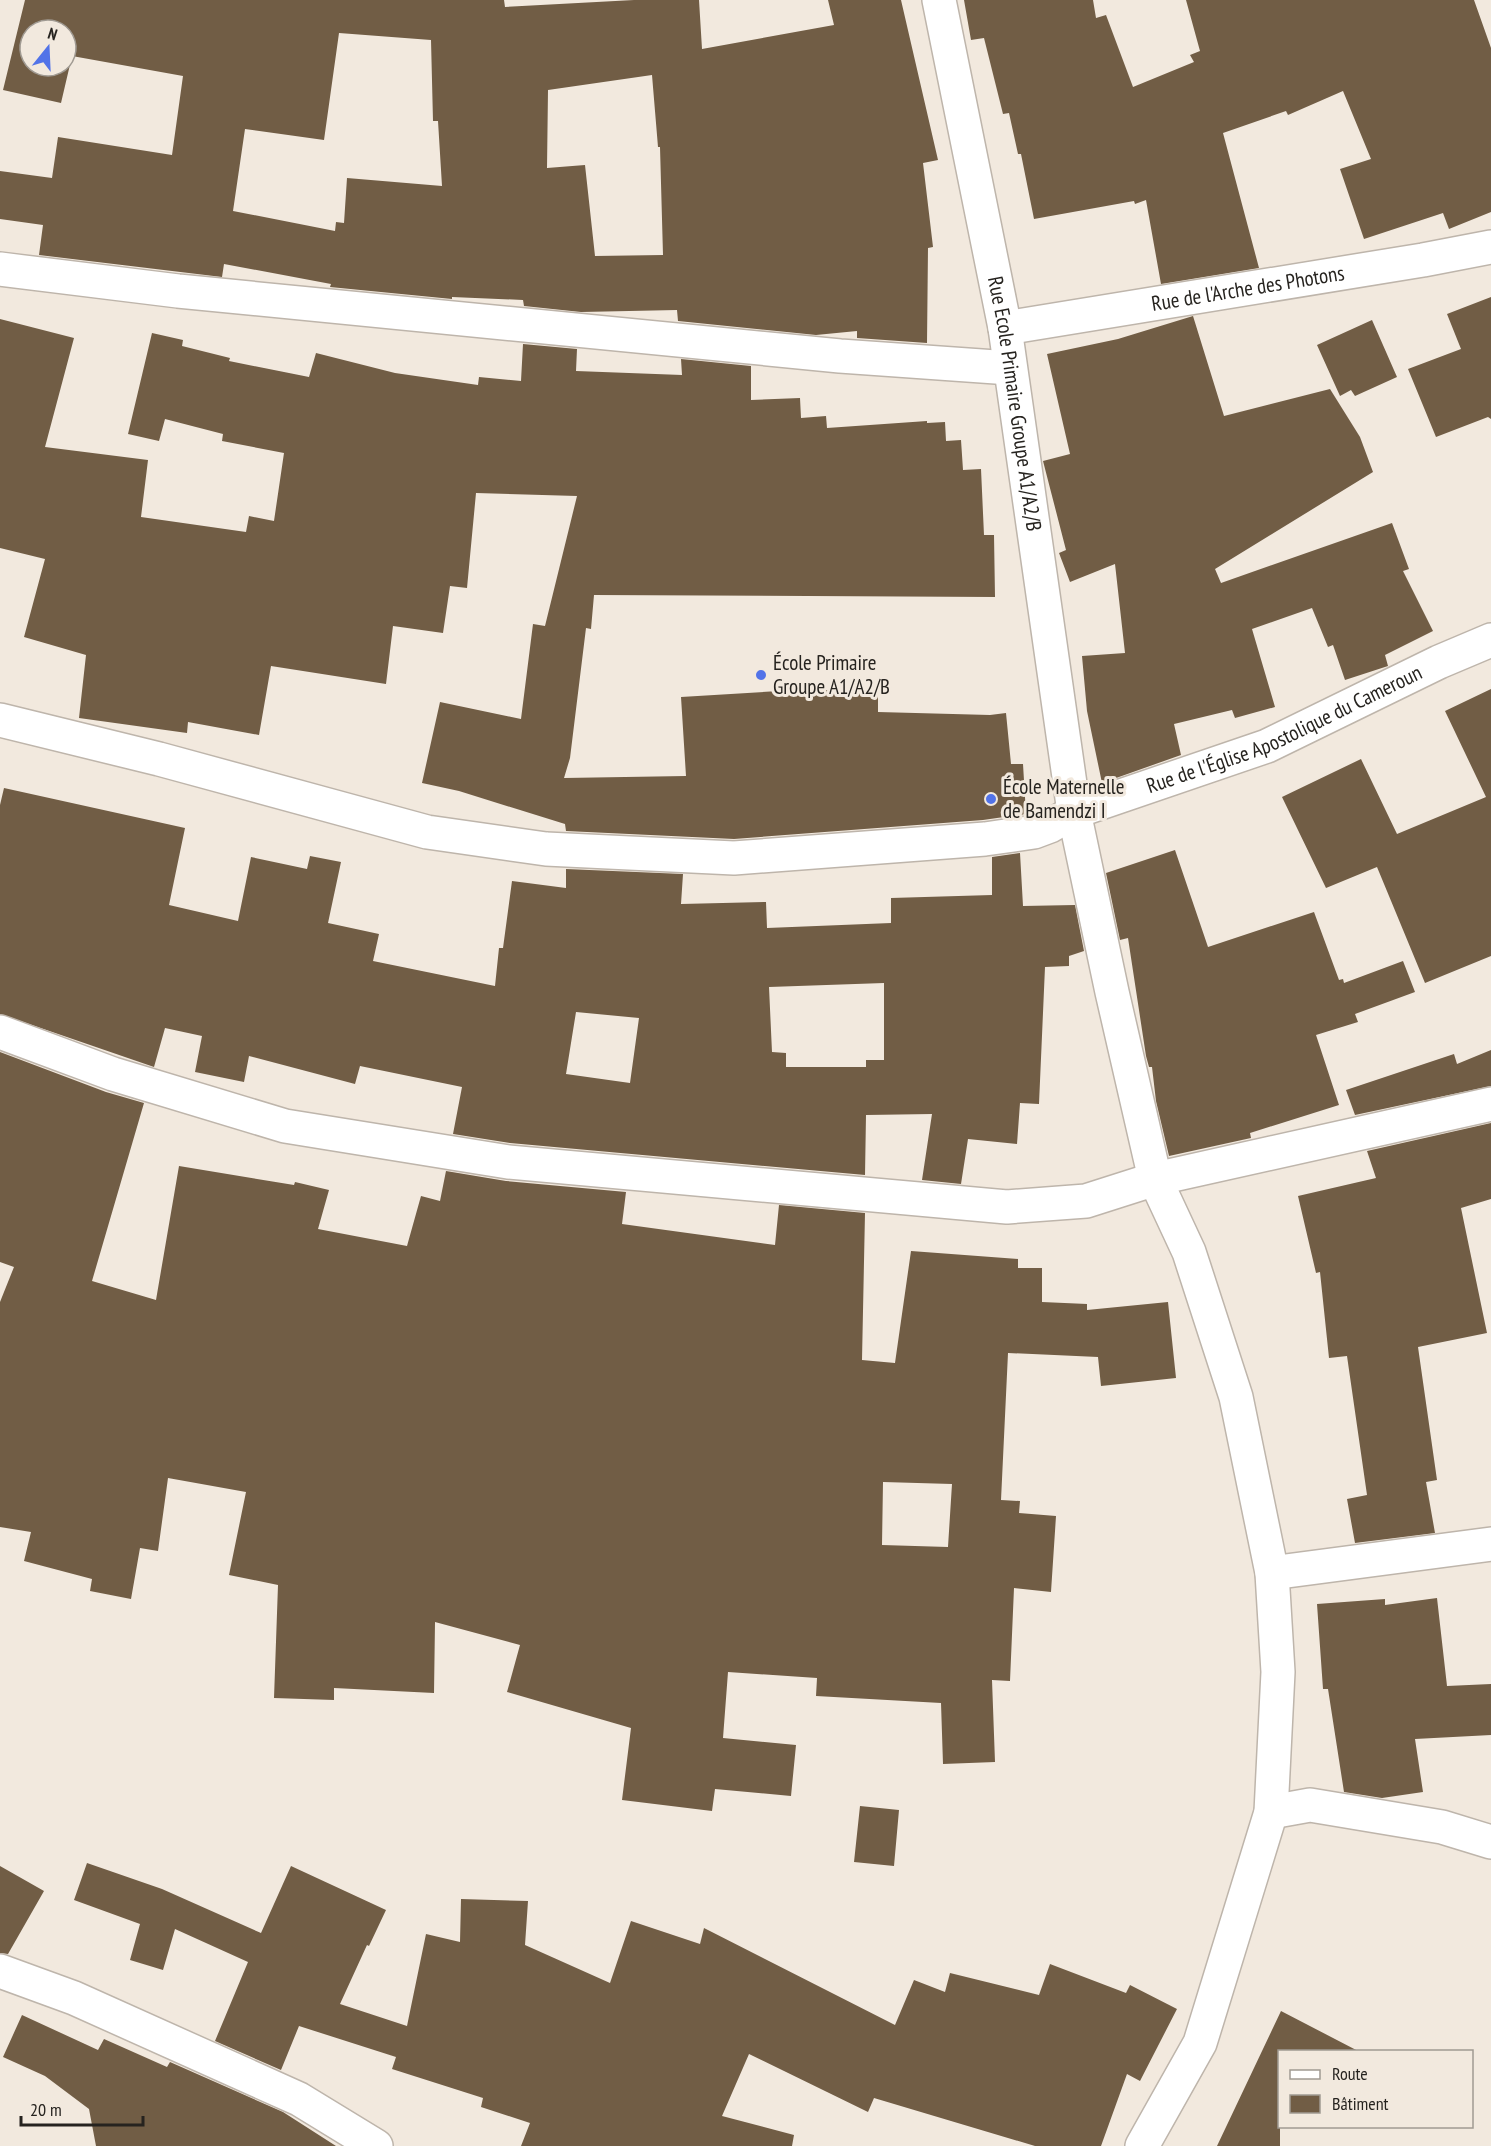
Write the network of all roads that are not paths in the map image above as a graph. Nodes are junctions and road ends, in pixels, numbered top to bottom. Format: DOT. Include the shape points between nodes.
graph roads {
  1 [pos="939,0"];
  2 [pos="1491,247"];
  3 [pos="0,269"];
  4 [pos="1005,328"];
  5 [pos="1010,368"];
  6 [pos="1491,640"];
  7 [pos="0,720"];
  8 [pos="1074,812"];
  9 [pos="0,1032"];
  10 [pos="1491,1104"];
  11 [pos="1155,1179"];
  12 [pos="1491,1544"];
  13 [pos="1272,1573"];
  14 [pos="1271,1812"];
  15 [pos="1491,1842"];
  16 [pos="0,1971"];
  17 [pos="376,2146"];
  18 [pos="1142,2146"];
  1 -- 4 [label="street, Rue Ecole Primaire Groupe A1/A2/B"];
  2 -- 4 [label="street, Rue de l'Arche des Photons"];
  3 -- 5 [label="street" via="190,293 840,356"];
  4 -- 5 [label="street, Rue Ecole Primaire Groupe A1/A2/B"];
  5 -- 8 [label="street, Rue Ecole Primaire Groupe A1/A2/B"];
  6 -- 8 [label="street, Rue de l'Église Apostolique du Cameroun" via="1267,746"];
  7 -- 8 [label="street, Rue de l'Église Apostolique du Cameroun" via="427,832 546,849 734,858 1034,832"];
  8 -- 11 [label="street, Rue Ecole Primaire Groupe A1/A2/B"];
  9 -- 11 [label="street" via="113,1074 285,1126 508,1162 1007,1207 1086,1201"];
  10 -- 11 [label="street"];
  11 -- 13 [label="street, Rue Ecole Primaire Groupe A1/A2/B" via="1189,1252 1236,1397"];
  12 -- 13 [label="street"];
  13 -- 14 [label="street, Rue Ecole Primaire Groupe A1/A2/B" via="1278,1672"];
  14 -- 15 [label="street" via="1310,1805 1442,1827"];
  14 -- 18 [label="street, Rue Ecole Primaire Groupe A1/A2/B" via="1200,2043"];
  16 -- 17 [label="street" via="74,1998 299,2099"];
}
